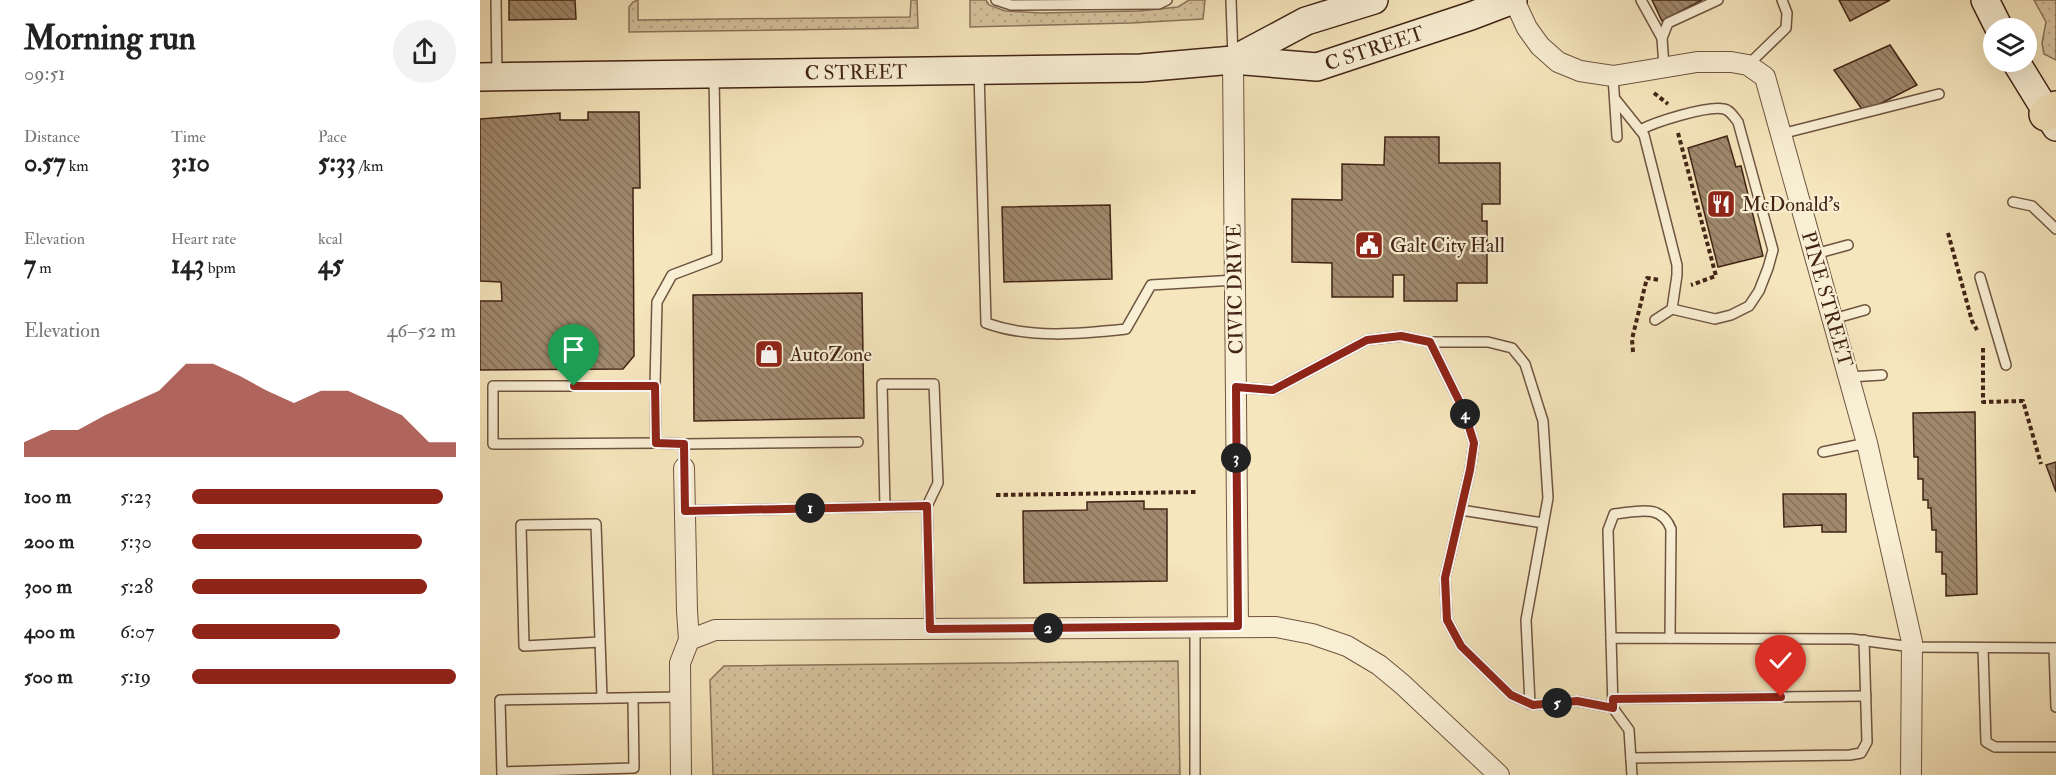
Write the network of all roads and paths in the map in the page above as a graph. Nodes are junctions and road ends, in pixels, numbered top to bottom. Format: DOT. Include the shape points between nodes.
graph roads {
  1 [pos="496,0"];
  2 [pos="996,0"];
  3 [pos="1167,0"];
  4 [pos="1231,0"];
  5 [pos="1374,0"];
  6 [pos="1514,0"];
  7 [pos="1641,0"];
  8 [pos="1718,0"];
  9 [pos="1782,0"];
  10 [pos="1985,0"];
  11 [pos="1994,18"];
  12 [pos="1662,38"];
  13 [pos="1233,60"];
  14 [pos="1748,66"];
  15 [pos="1664,67"];
  16 [pos="979,70"];
  17 [pos="2023,72"];
  18 [pos="714,74"];
  19 [pos="1613,76"];
  20 [pos="489,77"];
  21 [pos="1939,94"];
  22 [pos="1616,100"];
  23 [pos="2053,116"];
  24 [pos="1640,130"];
  25 [pos="1781,134"];
  26 [pos="1617,137"];
  27 [pos="2013,202"];
  28 [pos="2056,229"];
  29 [pos="1848,245"];
  30 [pos="1815,254"];
  31 [pos="1980,277"];
  32 [pos="1235,280"];
  33 [pos="1672,309"];
  34 [pos="1865,310"];
  35 [pos="1833,319"];
  36 [pos="1655,320"];
  37 [pos="1430,342"];
  38 [pos="2006,365"];
  39 [pos="1882,375"];
  40 [pos="1849,377"];
  41 [pos="655,386"];
  42 [pos="1236,387"];
  43 [pos="858,442"];
  44 [pos="656,443"];
  45 [pos="1867,443"];
  46 [pos="684,444"];
  47 [pos="1823,452"];
  48 [pos="684,468"];
  49 [pos="1197,492"];
  50 [pos="996,495"];
  51 [pos="927,506"];
  52 [pos="885,507"];
  53 [pos="1461,510"];
  54 [pos="685,511"];
  55 [pos="1543,523"];
  56 [pos="1195,626"];
  57 [pos="1238,626"];
  58 [pos="930,629"];
  59 [pos="1611,638"];
  60 [pos="1670,638"];
  61 [pos="689,640"];
  62 [pos="1864,640"];
  63 [pos="600,642"];
  64 [pos="1912,647"];
  65 [pos="1983,648"];
  66 [pos="2055,648"];
  67 [pos="1866,696"];
  68 [pos="680,697"];
  69 [pos="602,698"];
  70 [pos="633,698"];
  71 [pos="1530,704"];
  72 [pos="1613,704"];
  73 [pos="2056,707"];
  74 [pos="2056,747"];
  75 [pos="1632,758"];
  76 [pos="1481,767"];
  77 [pos="502,774"];
  78 [pos="681,775"];
  79 [pos="1195,775"];
  80 [pos="1499,775"];
  81 [pos="1632,775"];
  82 [pos="1911,775"];
  1 -- 20 [label="lane"];
  2 -- 3 [label="lane" via="1011,5 1159,4"];
  4 -- 13 [label="lane"];
  5 -- 13 [label="street, C STREET" via="1306,21"];
  6 -- 13 [label="street, C STREET" via="1317,67"];
  6 -- 19 [label="street" via="1527,28 1558,62 1580,71"];
  7 -- 12 [label="lane"];
  8 -- 12 [label="lane" via="1668,23"];
  9 -- 14 [label="lane" via="1787,13 1786,28"];
  10 -- 11 [label="street"];
  12 -- 15 [label="lane"];
  13 -- 16 [label="street, C STREET" via="1141,68"];
  13 -- 32 [label="street, CIVIC DRIVE"];
  14 -- 15 [label="street" via="1697,62"];
  14 -- 25 [label="street, PINE STREET" via="1765,77"];
  15 -- 19 [label="street"];
  16 -- 18 [label="street, C STREET"];
  16 -- 32 [label="lane" via="986,323 1005,330 1067,335 1126,329 1151,285"];
  17 -- 23 [label="street"];
  18 -- 20 [label="street, C STREET"];
  18 -- 41 [label="lane" via="717,258 672,275 657,302"];
  19 -- 22 [label="lane"];
  21 -- 25 [label="lane"];
  22 -- 24 [label="lane"];
  22 -- 26 [label="lane"];
  24 -- 33 [label="lane" via="1677,265"];
  24 -- 33 [label="lane" via="1655,122 1714,109 1732,114 1738,122 1773,250 1760,291 1749,306 1715,318"];
  25 -- 30 [label="street, PINE STREET"];
  27 -- 28 [label="lane" via="2032,206"];
  29 -- 30 [label="lane"];
  30 -- 35 [label="street, PINE STREET"];
  31 -- 38 [label="lane"];
  32 -- 42 [label="street, CIVIC DRIVE"];
  33 -- 36 [label="lane"];
  34 -- 35 [label="lane"];
  35 -- 40 [label="street, PINE STREET"];
  37 -- 42 [label="lane" via="1401,336 1367,340 1273,390"];
  37 -- 53 [label="lane" via="1464,411 1474,443"];
  37 -- 55 [label="lane" via="1488,342 1512,348 1526,364 1543,421 1548,498"];
  39 -- 40 [label="lane"];
  40 -- 45 [label="street, PINE STREET"];
  41 -- 44 [label="lane"];
  41 -- 44 [label="lane" via="493,386 493,444"];
  42 -- 57 [label="street, CIVIC DRIVE"];
  43 -- 46 [label="lane"];
  44 -- 46 [label="lane"];
  45 -- 47 [label="lane"];
  45 -- 64 [label="street, PINE STREET"];
  46 -- 48 [label="lane"];
  48 -- 54 [label="street"];
  49 -- 50 [label="path"];
  51 -- 52 [label="lane"];
  51 -- 52 [label="lane" via="938,483 934,384 882,384"];
  51 -- 58 [label="lane"];
  52 -- 54 [label="lane"];
  53 -- 55 [label="lane"];
  53 -- 71 [label="lane" via="1445,578 1447,620 1461,646 1511,695"];
  54 -- 61 [label="street"];
  55 -- 71 [label="lane" via="1526,620"];
  56 -- 57 [label="street"];
  56 -- 58 [label="street"];
  56 -- 79 [label="lane"];
  57 -- 76 [label="street" via="1285,628 1347,646 1401,684"];
  58 -- 61 [label="street" via="715,630"];
  59 -- 60 [label="lane"];
  59 -- 60 [label="lane" via="1608,530 1614,514 1652,510 1667,519 1671,529"];
  59 -- 72 [label="lane"];
  60 -- 62 [label="lane"];
  61 -- 68 [label="street" via="680,663"];
  62 -- 64 [label="lane"];
  62 -- 67 [label="lane"];
  63 -- 63 [label="lane" via="596,524 521,525 524,646"];
  63 -- 69 [label="lane"];
  64 -- 65 [label="lane"];
  64 -- 82 [label="street, PINE STREET"];
  65 -- 66 [label="lane"];
  65 -- 74 [label="lane" via="1986,742 1995,747"];
  66 -- 73 [label="lane"];
  67 -- 72 [label="lane"];
  67 -- 75 [label="lane" via="1867,742 1862,753"];
  68 -- 70 [label="lane"];
  68 -- 78 [label="street"];
  69 -- 70 [label="lane"];
  69 -- 77 [label="lane" via="501,700"];
  70 -- 77 [label="lane" via="634,768"];
  71 -- 72 [label="lane"];
  72 -- 75 [label="lane" via="1629,730"];
  75 -- 81 [label="lane"];
  76 -- 80 [label="street"];
}
